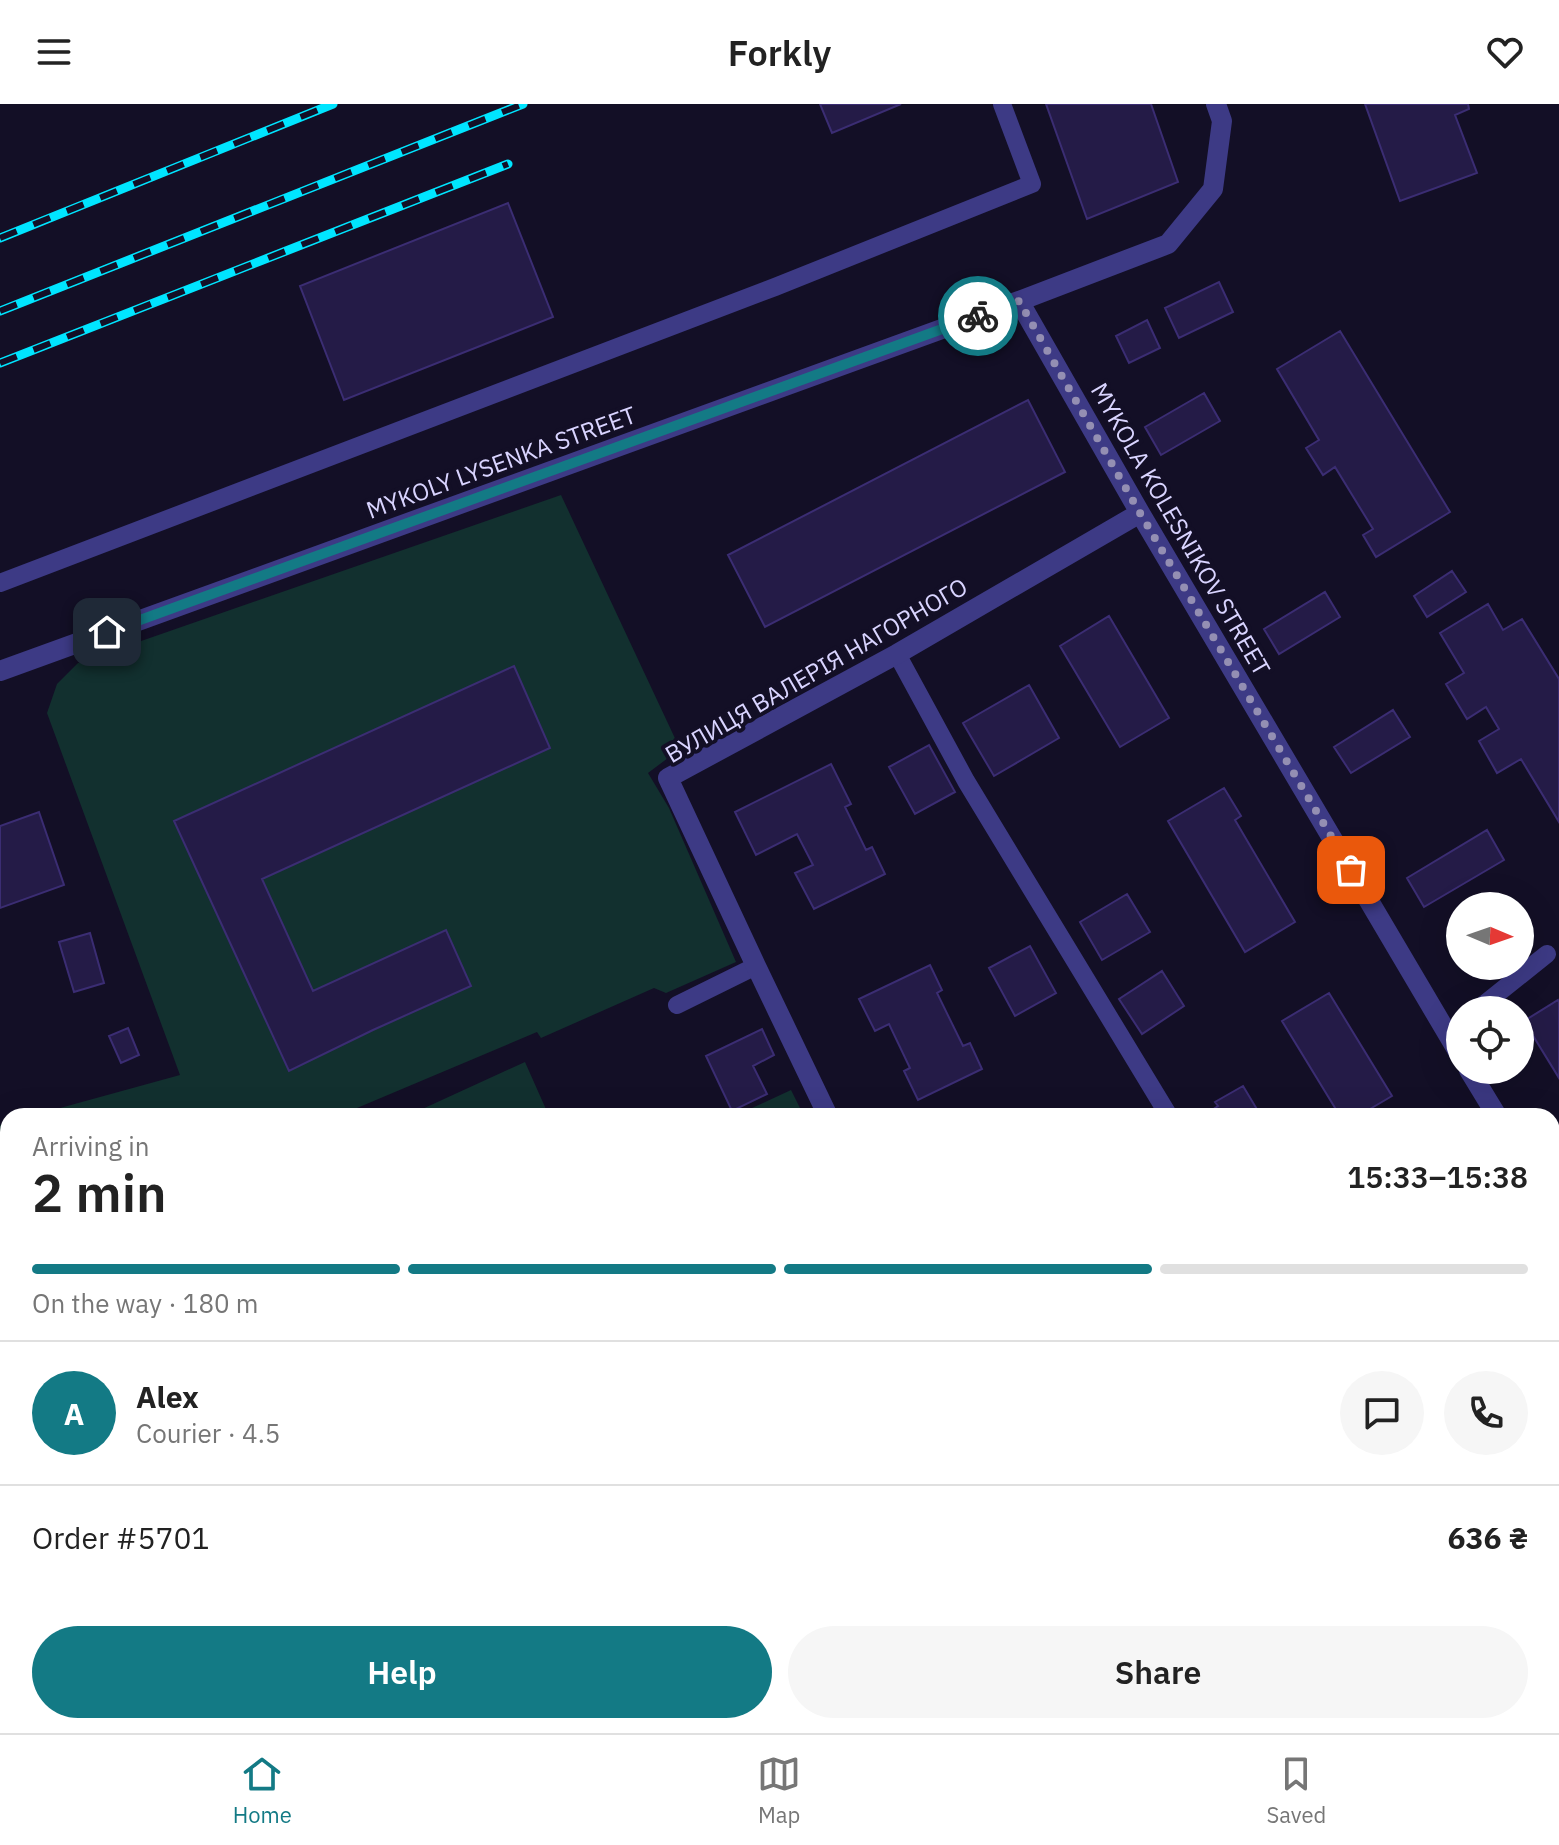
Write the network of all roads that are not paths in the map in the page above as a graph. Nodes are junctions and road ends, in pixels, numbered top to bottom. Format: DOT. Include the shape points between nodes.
graph roads {
  1 [pos="1002,104"];
  2 [pos="1216,104"];
  3 [pos="1019,301"];
  4 [pos="1140,513"];
  5 [pos="0,583"];
  6 [pos="897,654"];
  7 [pos="0,671"];
  8 [pos="1547,954"];
  9 [pos="756,966"];
  10 [pos="1494,996"];
  11 [pos="677,1005"];
  12 [pos="1446,1016"];
  13 [pos="1478,1084"];
  14 [pos="824,1108"];
  15 [pos="1164,1108"];
  16 [pos="1492,1108"];
  1 -- 5 [label="lane" via="1032,184"];
  2 -- 3 [label="street" via="1222,121 1213,189 1168,244"];
  3 -- 4 [label="street, MYKOLA KOLESNIKOV STREET"];
  3 -- 7 [label="street, MYKOLY LYSENKA STREET"];
  4 -- 6 [label="street, ВУЛИЦЯ ВАЛЕРІЯ НАГОРНОГО"];
  4 -- 12 [label="street, MYKOLA KOLESNIKOV STREET"];
  6 -- 9 [label="street, ВУЛИЦЯ ВАЛЕРІЯ НАГОРНОГО" via="668,778"];
  6 -- 15 [label="lane" via="966,781"];
  8 -- 10 [label="lane"];
  9 -- 11 [label="lane"];
  9 -- 14 [label="street, ВУЛИЦЯ ВАЛЕРІЯ НАГОРНОГО"];
  13 -- 16 [label="street"];
}
